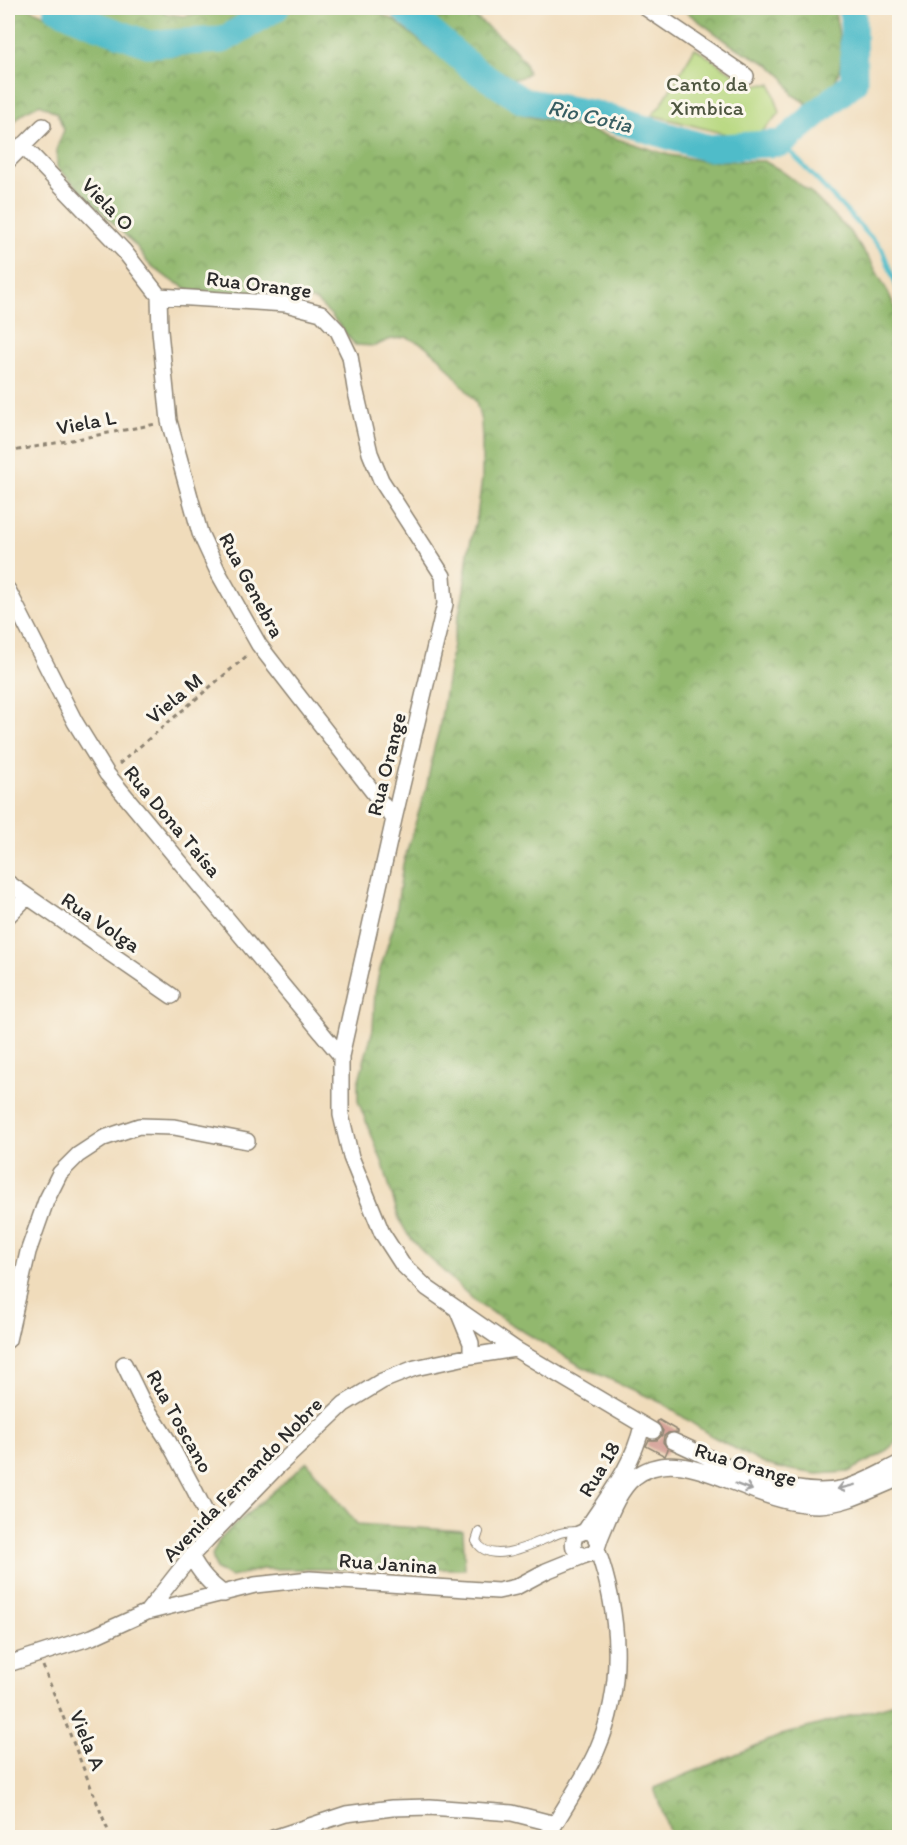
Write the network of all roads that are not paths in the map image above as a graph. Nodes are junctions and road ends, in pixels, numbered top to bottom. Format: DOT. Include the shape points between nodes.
graph roads {
  1 [pos="646,8"];
  2 [pos="746,76"];
  3 [pos="43,126"];
  4 [pos="22,145"];
  5 [pos="8,161"];
  6 [pos="159,296"];
  7 [pos="8,590"];
  8 [pos="394,819"];
  9 [pos="8,883"];
  10 [pos="27,897"];
  11 [pos="8,916"];
  12 [pos="172,996"];
  13 [pos="341,1056"];
  14 [pos="247,1141"];
  15 [pos="455,1306"];
  16 [pos="8,1340"];
  17 [pos="515,1349"];
  18 [pos="471,1356"];
  19 [pos="124,1364"];
  20 [pos="673,1441"];
  21 [pos="900,1463"];
  22 [pos="648,1469"];
  23 [pos="900,1478"];
  24 [pos="215,1532"];
  25 [pos="479,1532"];
  26 [pos="580,1534"];
  27 [pos="591,1551"];
  28 [pos="191,1556"];
  29 [pos="546,1571"];
  30 [pos="225,1594"];
  31 [pos="147,1612"];
  32 [pos="10,1661"];
  33 [pos="551,1831"];
  34 [pos="273,1838"];
  1 -- 2 [label="street"];
  3 -- 4 [label="street"];
  4 -- 5 [label="street"];
  4 -- 6 [label="street, Viela O" via="124,251"];
  6 -- 8 [label="street, Rua Genebra" via="169,421 200,533 260,645"];
  6 -- 8 [label="street, Rua Orange" via="307,308 321,313 338,331 350,356 370,453 381,480 443,576 445,604"];
  7 -- 13 [label="street, Rua Dona Taísa" via="75,722 107,774"];
  8 -- 13 [label="street, Rua Orange"];
  9 -- 10 [label="street, Rua Volga"];
  10 -- 11 [label="street"];
  10 -- 12 [label="street, Rua Volga"];
  13 -- 15 [label="street, Rua Orange" via="341,1115 351,1157 382,1233 410,1272"];
  14 -- 16 [label="street" via="174,1127 139,1126 104,1138 78,1155 60,1173 46,1201 28,1252"];
  15 -- 17 [label="street, Rua Orange"];
  15 -- 18 [label="street" via="471,1343"];
  17 -- 18 [label="street, Avenida Fernando Nobre"];
  17 -- 26 [label="street, Rua 18" via="647,1429 622,1475"];
  18 -- 24 [label="street, Avenida Fernando Nobre" via="415,1368 382,1381 344,1404"];
  19 -- 24 [label="street, Rua Toscano"];
  21 -- 20 [label="street, Rua Orange, one-way" via="863,1482 819,1491 752,1476"];
  22 -- 23 [label="street, Rua Orange, one-way" via="698,1469 771,1497 818,1505 865,1495"];
  22 -- 27 [label="street, Rua 18" via="634,1477 614,1504"];
  24 -- 28 [label="street, Avenida Fernando Nobre"];
  25 -- 26 [label="lane" via="479,1546 500,1553 516,1551 562,1532"];
  26 -- 27 [label="street" via="593,1533"];
  26 -- 27 [label="street" via="576,1552"];
  26 -- 29 [label="street, Rua Janina"];
  27 -- 29 [label="street, Rua Janina"];
  27 -- 33 [label="street" via="609,1589 617,1661 608,1722 597,1752"];
  28 -- 30 [label="street" via="205,1578"];
  28 -- 31 [label="street, Avenida Fernando Nobre"];
  29 -- 30 [label="street, Rua Janina" via="516,1587 498,1591 310,1579 255,1585"];
  30 -- 31 [label="street, Rua Janina"];
  31 -- 32 [label="street, Avenida Fernando Nobre" via="92,1637"];
  33 -- 34 [label="street" via="512,1813 430,1807 346,1814"];
}
